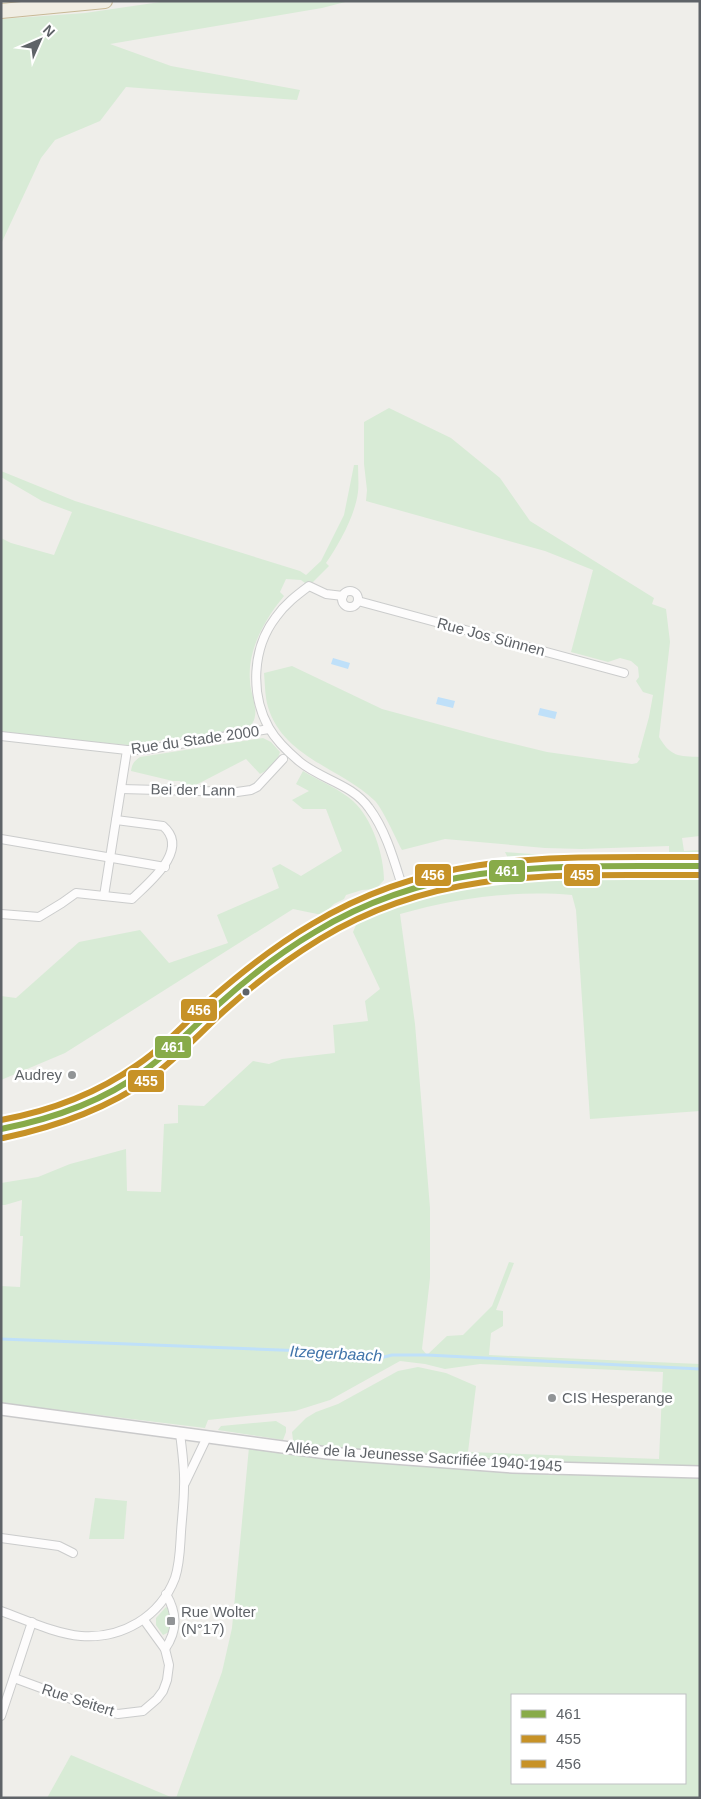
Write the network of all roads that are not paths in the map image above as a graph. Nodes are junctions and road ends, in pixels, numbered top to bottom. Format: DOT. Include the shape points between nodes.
graph roads {
  1 [pos="105,1"];
  2 [pos="1,11"];
  3 [pos="624,673"];
  4 [pos="269,728"];
  5 [pos="1,736"];
  6 [pos="127,750"];
  7 [pos="283,759"];
  8 [pos="121,789"];
  9 [pos="116,820"];
  10 [pos="1,839"];
  11 [pos="110,858"];
  12 [pos="700,866"];
  13 [pos="165,867"];
  14 [pos="404,892"];
  15 [pos="104,896"];
  16 [pos="1,914"];
  17 [pos="1,1129"];
  18 [pos="1,1409"];
  19 [pos="180,1433"];
  20 [pos="207,1437"];
  21 [pos="700,1472"];
  22 [pos="184,1485"];
  23 [pos="1,1538"];
  24 [pos="73,1553"];
  25 [pos="166,1594"];
  26 [pos="1,1611"];
  27 [pos="144,1620"];
  28 [pos="32,1622"];
  29 [pos="165,1649"];
  30 [pos="14,1678"];
  31 [pos="1,1716"];
  1 -- 2 [label="highway"];
  3 -- 4 [label="street, Rue Jos Sünnen" via="358,601 348,606 343,596 326,594 309,586 275,617 264,637 256,683"];
  4 -- 6 [label="street, Rue du Stade 2000" via="144,750"];
  4 -- 14 [label="street" via="282,746 302,764 356,793 369,807 392,856"];
  5 -- 6 [label="street, Rue du Stade 2000"];
  6 -- 8 [label="street"];
  7 -- 8 [label="street, Bei der Lann" via="251,790"];
  8 -- 9 [label="street"];
  9 -- 11 [label="street"];
  9 -- 13 [label="street" via="163,826 171,839 172,849"];
  10 -- 11 [label="street"];
  11 -- 13 [label="street"];
  11 -- 15 [label="street"];
  12 -- 14 [label="main road" via="494,871"];
  13 -- 15 [label="street" via="132,899"];
  14 -- 17 [label="main road" via="348,914 287,950 132,1080 74,1109 34,1123"];
  15 -- 16 [label="street" via="76,893 40,917"];
  18 -- 19 [label="main road, Allée de la Jeunesse Sacrifiée 1940-1945"];
  19 -- 20 [label="main road, Allée de la Jeunesse Sacrifiée 1940-1945"];
  19 -- 22 [label="street"];
  20 -- 21 [label="main road, Allée de la Jeunesse Sacrifiée 1940-1945" via="327,1453 513,1467"];
  20 -- 22 [label="street"];
  22 -- 25 [label="street" via="179,1561"];
  23 -- 24 [label="street" via="59,1546"];
  25 -- 27 [label="street"];
  25 -- 29 [label="street" via="173,1607 175,1624"];
  26 -- 28 [label="street"];
  27 -- 28 [label="street" via="121,1632 94,1636 68,1634"];
  27 -- 29 [label="street"];
  28 -- 30 [label="street"];
  29 -- 30 [label="street, Rue Seitert" via="169,1665 167,1680 157,1699 143,1711 110,1712"];
  30 -- 31 [label="street"];
}
